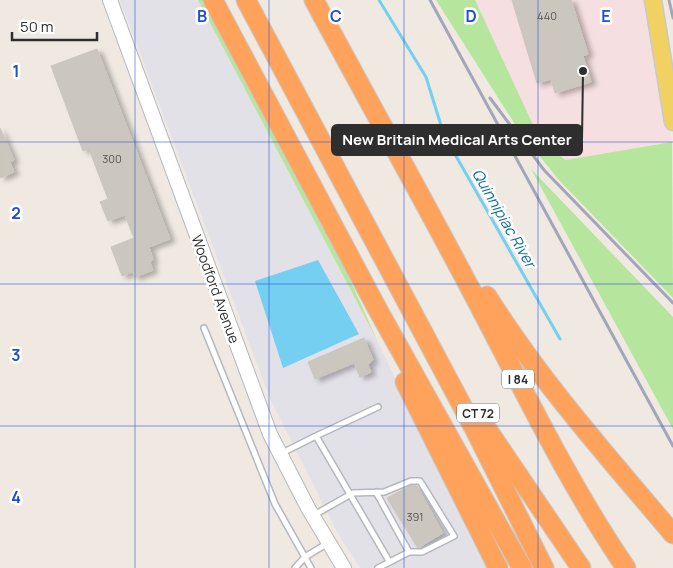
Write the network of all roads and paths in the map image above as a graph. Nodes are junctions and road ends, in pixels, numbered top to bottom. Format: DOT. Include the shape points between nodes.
graph roads {
  1 [pos="110,0"];
  2 [pos="213,0"];
  3 [pos="246,0"];
  4 [pos="314,0"];
  5 [pos="653,0"];
  6 [pos="673,122"];
  7 [pos="415,187"];
  8 [pos="382,254"];
  9 [pos="358,273"];
  10 [pos="204,328"];
  11 [pos="378,407"];
  12 [pos="316,436"];
  13 [pos="280,454"];
  14 [pos="376,492"];
  15 [pos="349,495"];
  16 [pos="313,516"];
  17 [pos="673,534"];
  18 [pos="329,542"];
  19 [pos="409,552"];
  20 [pos="305,557"];
  21 [pos="389,561"];
  22 [pos="295,568"];
  23 [pos="311,568"];
  24 [pos="344,568"];
  25 [pos="378,568"];
  26 [pos="498,568"];
  27 [pos="522,568"];
  28 [pos="544,568"];
  29 [pos="581,568"];
  30 [pos="626,568"];
  1 -- 13 [label="street, Woodford Avenue"];
  2 -- 9 [label="highway"];
  3 -- 8 [label="highway"];
  4 -- 7 [label="highway, I 84"];
  5 -- 6 [label="main road"];
  7 -- 17 [label="highway" via="438,217 534,366"];
  7 -- 30 [label="highway, I 84" via="567,472"];
  8 -- 28 [label="highway" via="476,430"];
  8 -- 29 [label="highway, CT 72" via="508,462"];
  9 -- 26 [label="highway" via="408,390"];
  9 -- 27 [label="highway"];
  10 -- 20 [label="lane" via="275,504"];
  11 -- 12 [label="lane"];
  12 -- 13 [label="lane"];
  12 -- 15 [label="lane"];
  13 -- 16 [label="street, Woodford Avenue"];
  14 -- 15 [label="lane"];
  14 -- 19 [label="lane"];
  14 -- 19 [label="lane" via="420,481 454,536 422,552"];
  15 -- 16 [label="lane"];
  15 -- 21 [label="lane"];
  16 -- 18 [label="street, Woodford Avenue"];
  18 -- 20 [label="lane"];
  18 -- 24 [label="street, Woodford Avenue"];
  19 -- 21 [label="lane"];
  20 -- 22 [label="lane"];
  20 -- 23 [label="lane"];
  21 -- 25 [label="lane"];
}
